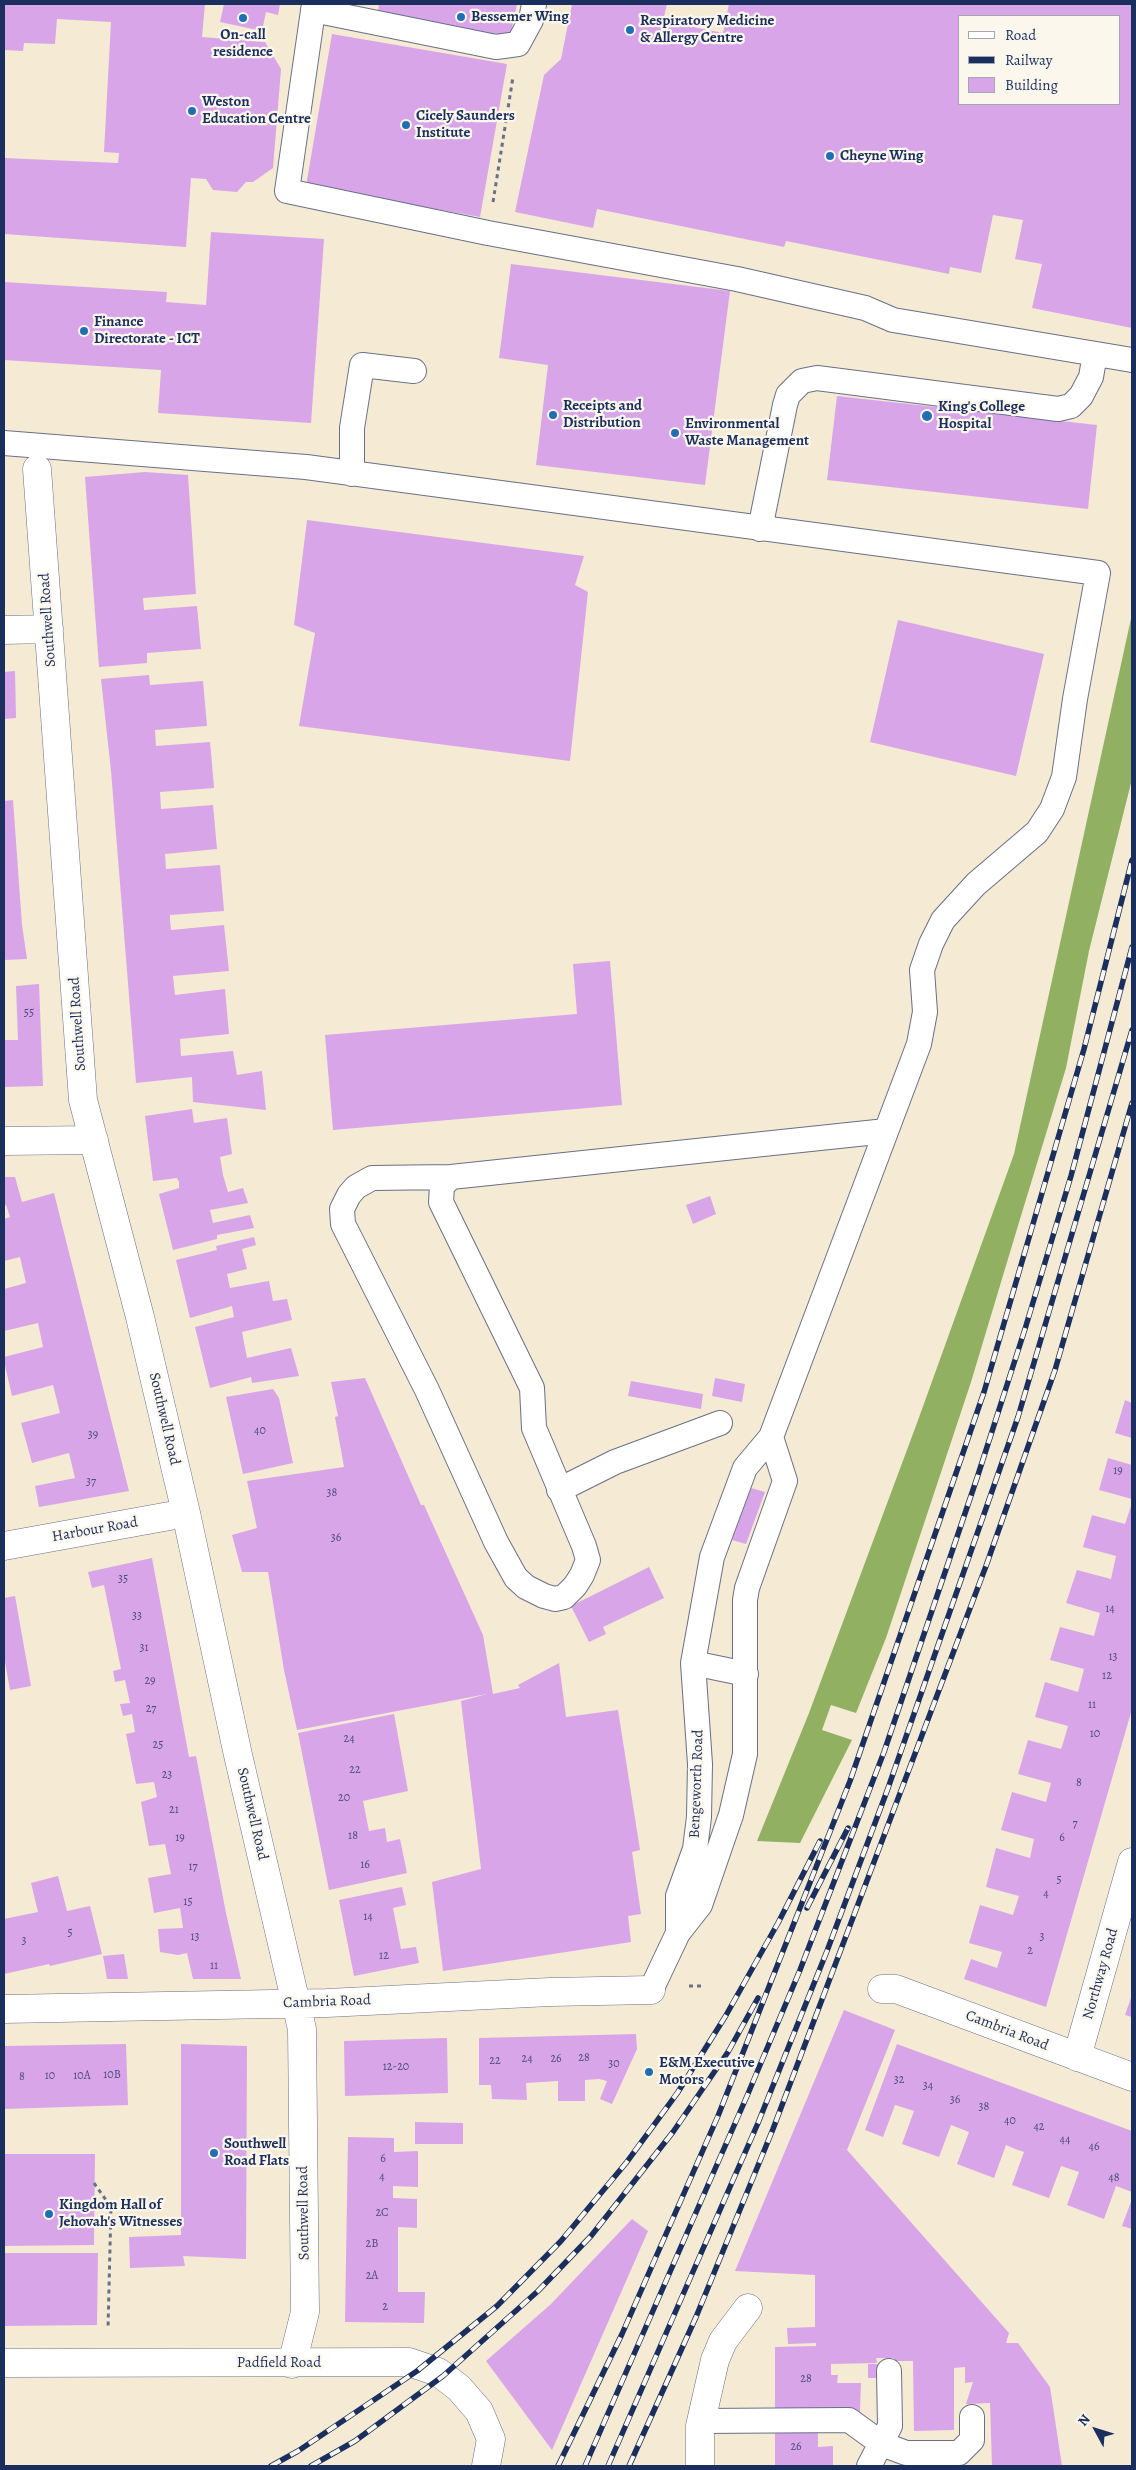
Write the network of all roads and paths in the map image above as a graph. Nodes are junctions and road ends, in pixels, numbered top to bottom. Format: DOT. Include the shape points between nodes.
graph roads {
  1 [pos="534,4"];
  2 [pos="314,7"];
  3 [pos="518,44"];
  4 [pos="488,233"];
  5 [pos="1095,354"];
  6 [pos="1132,360"];
  7 [pos="414,372"];
  8 [pos="4,443"];
  9 [pos="37,468"];
  10 [pos="352,474"];
  11 [pos="760,529"];
  12 [pos="49,629"];
  13 [pos="4,630"];
  14 [pos="886,1131"];
  15 [pos="94,1140"];
  16 [pos="4,1141"];
  17 [pos="451,1177"];
  18 [pos="720,1424"];
  19 [pos="772,1437"];
  20 [pos="559,1490"];
  21 [pos="186,1513"];
  22 [pos="4,1546"];
  23 [pos="693,1663"];
  24 [pos="746,1674"];
  25 [pos="1132,1862"];
  26 [pos="678,1933"];
  27 [pos="882,1989"];
  28 [pos="651,1990"];
  29 [pos="297,2004"];
  30 [pos="4,2009"];
  31 [pos="1077,2057"];
  32 [pos="1132,2077"];
  33 [pos="94,2183"];
  34 [pos="748,2308"];
  35 [pos="108,2332"];
  36 [pos="4,2363"];
  37 [pos="292,2364"];
  38 [pos="889,2371"];
  39 [pos="972,2417"];
  40 [pos="701,2421"];
  41 [pos="882,2444"];
  42 [pos="486,2466"];
  43 [pos="700,2466"];
  44 [pos="868,2466"];
  1 -- 3 [label="lane" via="531,20"];
  2 -- 3 [label="lane" via="496,47"];
  2 -- 4 [label="lane" via="287,191"];
  3 -- 4 [label="path"];
  4 -- 5 [label="lane" via="737,279 865,308 893,320"];
  5 -- 6 [label="lane"];
  5 -- 11 [label="lane" via="1091,377 1081,396 1071,406 1058,409 817,378 802,381 788,395 785,405"];
  7 -- 10 [label="lane" via="362,365 352,428"];
  8 -- 10 [label="lane" via="296,466"];
  9 -- 12 [label="street, Southwell Road"];
  10 -- 11 [label="lane"];
  11 -- 14 [label="lane" via="1098,572 1064,777 1052,809 1037,832 976,884 943,920 922,970 925,1012 918,1044"];
  12 -- 13 [label="street"];
  12 -- 15 [label="street, Southwell Road" via="83,1100"];
  14 -- 17 [label="lane"];
  14 -- 19 [label="lane"];
  15 -- 16 [label="street"];
  15 -- 21 [label="street, Southwell Road"];
  17 -- 20 [label="lane" via="442,1186 441,1202 532,1388 534,1428"];
  17 -- 20 [label="lane" via="372,1178 356,1187 348,1195 342,1215 349,1239 427,1390 496,1542 516,1578 526,1587 554,1599 564,1597 576,1586 588,1560"];
  18 -- 20 [label="lane" via="615,1462"];
  19 -- 23 [label="lane, Bengeworth Road" via="745,1468 712,1557"];
  19 -- 24 [label="lane, Bengeworth Road" via="785,1481 747,1588"];
  21 -- 22 [label="street, Harbour Road"];
  21 -- 29 [label="street, Southwell Road" via="238,1755"];
  23 -- 24 [label="lane"];
  23 -- 26 [label="lane, Bengeworth Road" via="700,1764 699,1817 695,1849 678,1896"];
  24 -- 26 [label="lane, Bengeworth Road" via="745,1754 731,1815 700,1905"];
  25 -- 31 [label="street, Northway Road"];
  26 -- 28 [label="lane, Bengeworth Road"];
  27 -- 31 [label="street, Cambria Road" via="896,1989"];
  28 -- 29 [label="street, Cambria Road"];
  29 -- 30 [label="street, Cambria Road"];
  29 -- 37 [label="street, Southwell Road" via="302,2029 306,2312"];
  31 -- 32 [label="street, Cambria Road"];
  33 -- 35 [label="path" via="111,2207"];
  34 -- 40 [label="street" via="723,2340"];
  36 -- 37 [label="street, Padfield Road"];
  37 -- 42 [label="street, Padfield Road" via="409,2362 438,2372 459,2388 479,2411 491,2439"];
  38 -- 41 [label="lane" via="890,2426"];
  39 -- 41 [label="lane" via="972,2440 959,2453 906,2453"];
  40 -- 41 [label="lane" via="849,2420"];
  40 -- 43 [label="street"];
  41 -- 44 [label="lane"];
}
